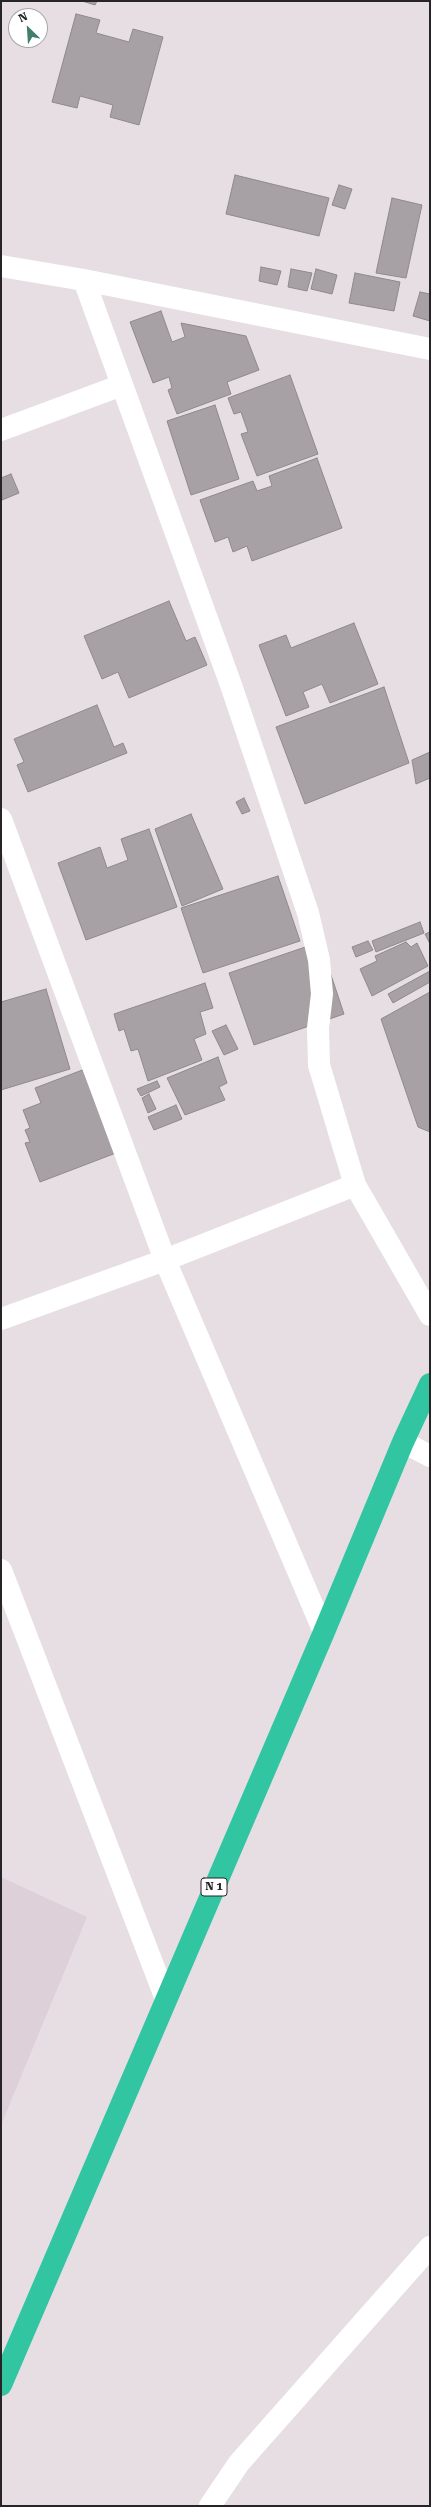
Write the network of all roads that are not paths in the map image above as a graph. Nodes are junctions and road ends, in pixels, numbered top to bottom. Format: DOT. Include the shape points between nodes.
graph roads {
  1 [pos="1,266"];
  2 [pos="84,280"];
  3 [pos="430,349"];
  4 [pos="122,385"];
  5 [pos="1,430"];
  6 [pos="1,819"];
  7 [pos="355,1186"];
  8 [pos="165,1260"];
  9 [pos="430,1315"];
  10 [pos="1,1319"];
  11 [pos="429,1383"];
  12 [pos="403,1442"];
  13 [pos="430,1456"];
  14 [pos="1,1570"];
  15 [pos="324,1632"];
  16 [pos="166,1999"];
  17 [pos="430,2247"];
  18 [pos="1,2385"];
  19 [pos="210,2506"];
  1 -- 2 [label="street"];
  2 -- 3 [label="street"];
  2 -- 4 [label="street"];
  4 -- 5 [label="street"];
  4 -- 7 [label="street" via="231,685 308,913 319,960 322,994 318,1028 319,1065"];
  6 -- 8 [label="street"];
  7 -- 8 [label="street"];
  7 -- 9 [label="street"];
  8 -- 10 [label="street"];
  8 -- 15 [label="street"];
  11 -- 12 [label="highway, N 1"];
  12 -- 13 [label="street"];
  12 -- 15 [label="highway, N 1"];
  14 -- 16 [label="street"];
  15 -- 16 [label="highway, N 1"];
  16 -- 18 [label="highway, N 1"];
  17 -- 19 [label="street" via="239,2463"];
}
